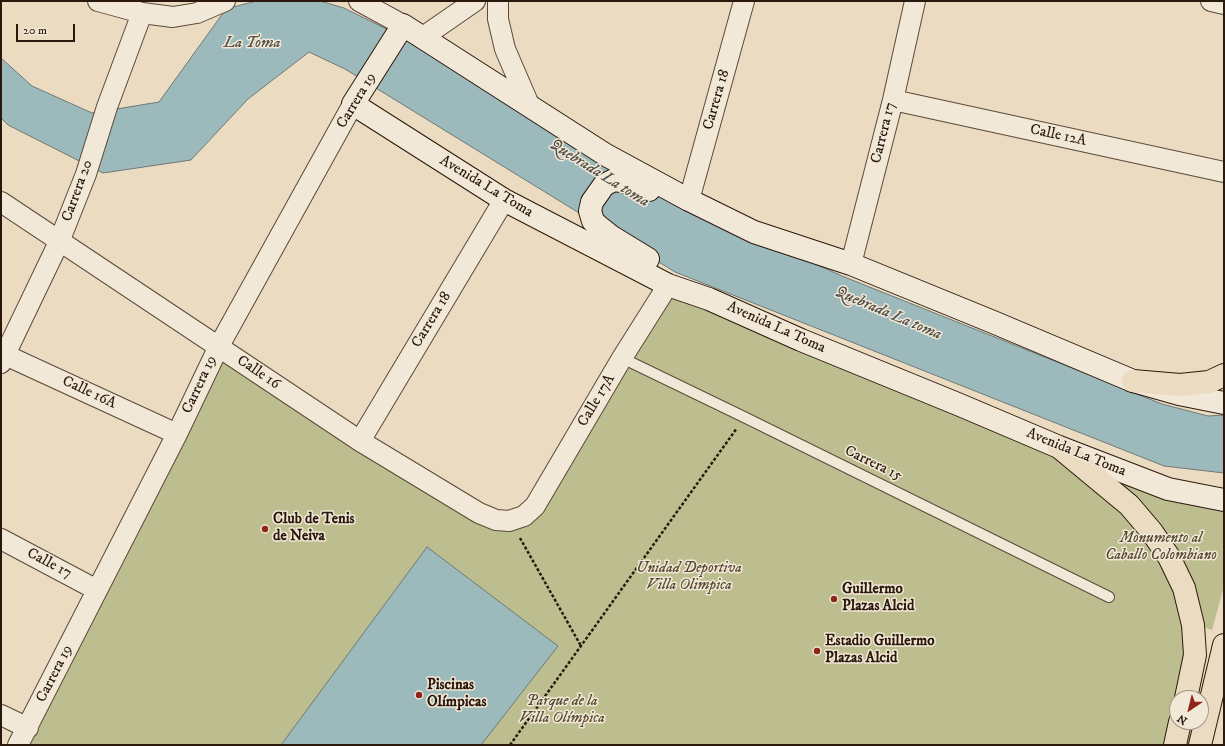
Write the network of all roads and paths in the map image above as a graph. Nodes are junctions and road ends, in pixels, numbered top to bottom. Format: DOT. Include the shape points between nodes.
graph roads {
  1 [pos="98,1"];
  2 [pos="225,1"];
  3 [pos="359,1"];
  4 [pos="475,1"];
  5 [pos="498,1"];
  6 [pos="744,1"];
  7 [pos="915,1"];
  8 [pos="1212,1"];
  9 [pos="1224,4"];
  10 [pos="142,13"];
  11 [pos="401,29"];
  12 [pos="424,37"];
  13 [pos="358,97"];
  14 [pos="893,100"];
  15 [pos="530,107"];
  16 [pos="1224,172"];
  17 [pos="504,200"];
  18 [pos="689,200"];
  19 [pos="1,202"];
  20 [pos="754,232"];
  21 [pos="59,242"];
  22 [pos="851,264"];
  23 [pos="668,285"];
  24 [pos="709,299"];
  25 [pos="219,346"];
  26 [pos="2,357"];
  27 [pos="622,358"];
  28 [pos="1224,375"];
  29 [pos="1133,381"];
  30 [pos="1224,403"];
  31 [pos="744,417"];
  32 [pos="177,434"];
  33 [pos="360,441"];
  34 [pos="1059,447"];
  35 [pos="1224,500"];
  36 [pos="516,518"];
  37 [pos="1,539"];
  38 [pos="97,590"];
  39 [pos="1109,597"];
  40 [pos="1224,645"];
  41 [pos="581,646"];
  42 [pos="1188,690"];
  43 [pos="1,715"];
  44 [pos="28,728"];
  45 [pos="1178,730"];
  46 [pos="18,745"];
  47 [pos="510,745"];
  48 [pos="1175,745"];
  49 [pos="1200,745"];
  1 -- 10 [label="street"];
  2 -- 10 [label="street" via="197,13 173,17"];
  3 -- 11 [label="street"];
  4 -- 12 [label="street"];
  5 -- 15 [label="street" via="498,19 505,49"];
  6 -- 18 [label="street, Carrera 18"];
  7 -- 14 [label="street, Carrera 17"];
  8 -- 9 [label="street"];
  10 -- 21 [label="street, Carrera 20" via="86,174"];
  11 -- 12 [label="main road"];
  11 -- 13 [label="main road, Carrera 19"];
  12 -- 15 [label="main road"];
  13 -- 17 [label="main road, Avenida La Toma"];
  13 -- 25 [label="street, Carrera 19"];
  14 -- 16 [label="street, Calle 12A"];
  14 -- 22 [label="street, Carrera 17"];
  15 -- 18 [label="main road" via="606,155"];
  17 -- 23 [label="main road, Avenida La Toma"];
  17 -- 33 [label="street, Carrera 18"];
  18 -- 20 [label="main road"];
  19 -- 21 [label="street, Calle 16"];
  20 -- 22 [label="main road"];
  20 -- 24 [label="main road" via="626,182 614,180 598,193 590,211 596,225"];
  21 -- 25 [label="street, Calle 16"];
  21 -- 26 [label="street, Carrera 20"];
  22 -- 29 [label="main road"];
  23 -- 24 [label="main road, Avenida La Toma"];
  23 -- 27 [label="street, Calle 17A"];
  24 -- 34 [label="main road, Avenida La Toma"];
  25 -- 32 [label="street, Carrera 19"];
  25 -- 33 [label="street, Calle 16"];
  26 -- 32 [label="street, Calle 16A"];
  27 -- 31 [label="lane, Carrera 15"];
  27 -- 36 [label="street, Calle 17A" via="535,506"];
  28 -- 29 [label="main road" via="1209,382 1180,385"];
  29 -- 30 [label="main road"];
  31 -- 39 [label="lane, Carrera 15"];
  31 -- 41 [label="path"];
  32 -- 38 [label="street, Carrera 19"];
  33 -- 36 [label="street, Calle 16" via="479,513 496,520"];
  34 -- 35 [label="main road, Avenida La Toma" via="1168,489"];
  34 -- 42 [label="main road" via="1129,505 1169,557 1184,588 1193,625 1195,656"];
  36 -- 41 [label="path"];
  37 -- 38 [label="street, Calle 17"];
  38 -- 44 [label="street, Carrera 19"];
  40 -- 49 [label="main road"];
  41 -- 47 [label="path"];
  43 -- 44 [label="street"];
  44 -- 46 [label="street, Carrera 19"];
  45 -- 48 [label="main road"];
}
